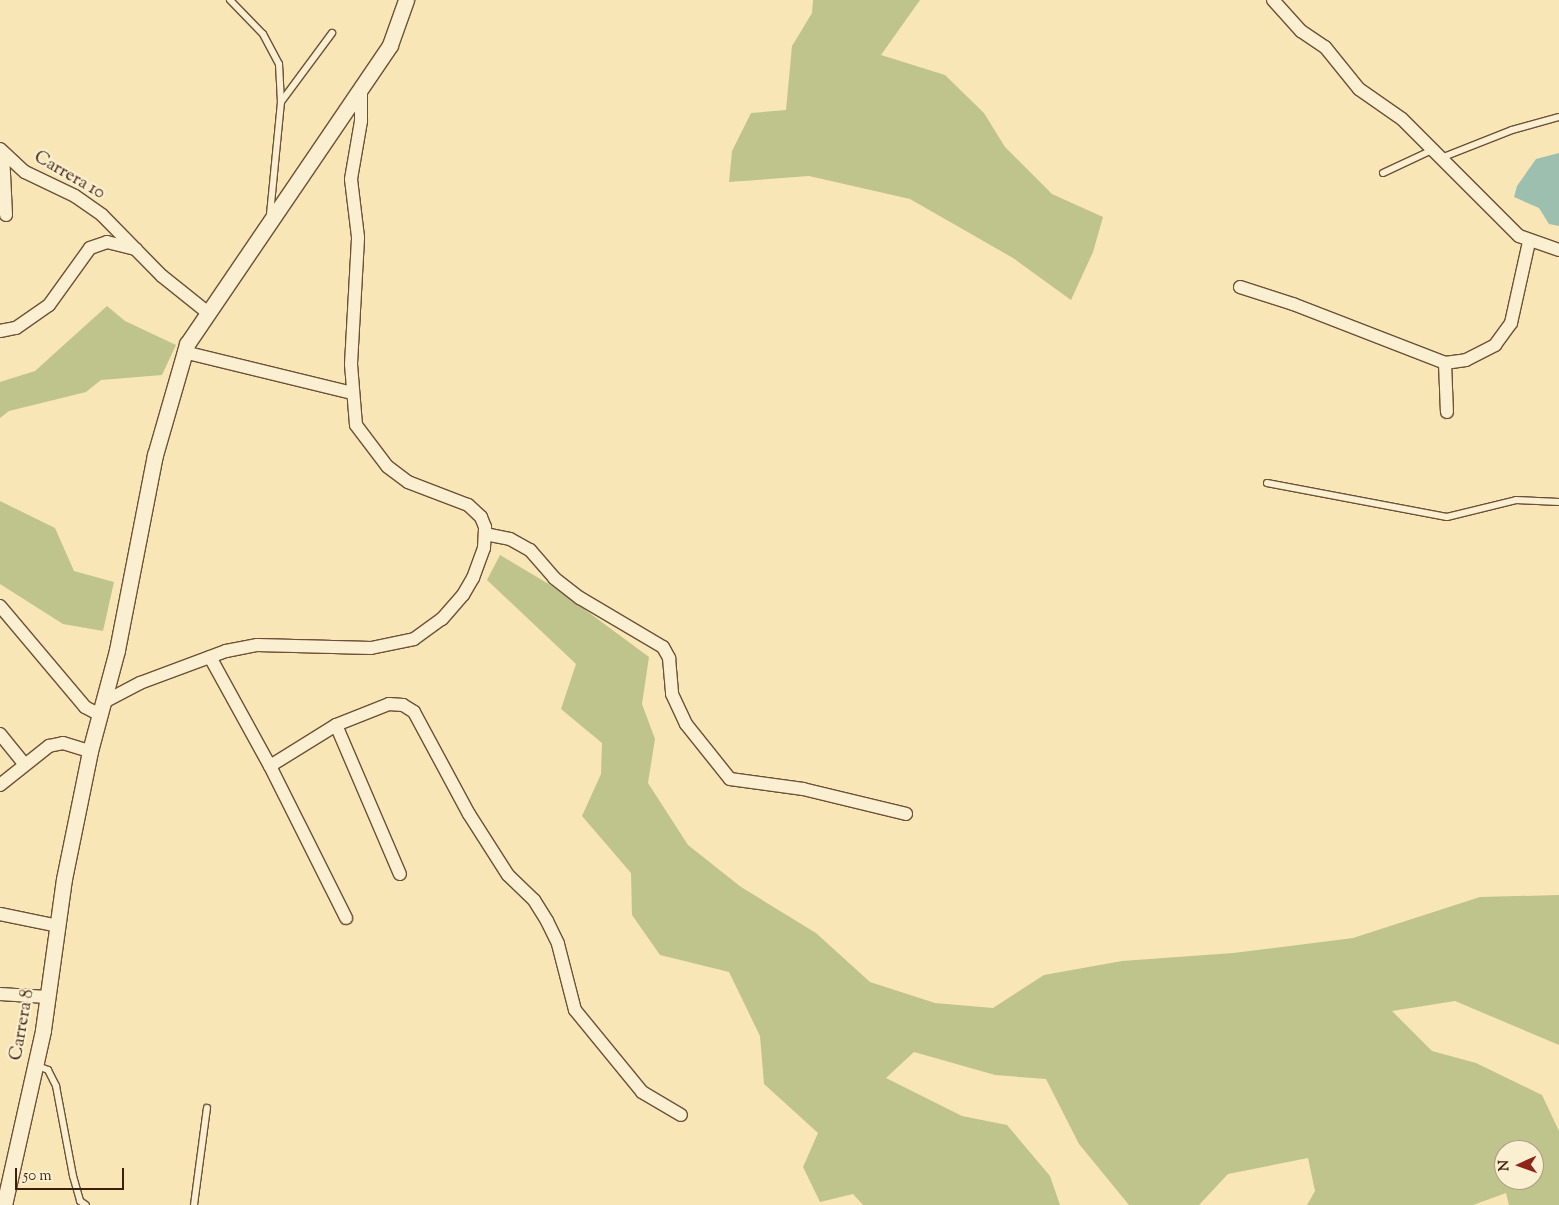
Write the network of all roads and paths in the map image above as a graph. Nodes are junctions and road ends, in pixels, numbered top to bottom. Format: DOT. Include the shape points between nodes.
graph roads {
  1 [pos="230,0"];
  2 [pos="406,0"];
  3 [pos="1273,0"];
  4 [pos="332,33"];
  5 [pos="361,87"];
  6 [pos="281,102"];
  7 [pos="1559,118"];
  8 [pos="1,151"];
  9 [pos="1436,154"];
  10 [pos="1383,173"];
  11 [pos="6,215"];
  12 [pos="270,219"];
  13 [pos="1529,242"];
  14 [pos="137,250"];
  15 [pos="1559,250"];
  16 [pos="1240,287"];
  17 [pos="207,312"];
  18 [pos="0,331"];
  19 [pos="184,352"];
  20 [pos="1445,363"];
  21 [pos="352,393"];
  22 [pos="1447,412"];
  23 [pos="1267,483"];
  24 [pos="1559,502"];
  25 [pos="485,534"];
  26 [pos="0,606"];
  27 [pos="210,657"];
  28 [pos="101,708"];
  29 [pos="336,725"];
  30 [pos="0,734"];
  31 [pos="90,751"];
  32 [pos="24,764"];
  33 [pos="270,766"];
  34 [pos="0,785"];
  35 [pos="906,814"];
  36 [pos="400,874"];
  37 [pos="0,914"];
  38 [pos="346,918"];
  39 [pos="58,926"];
  40 [pos="0,994"];
  41 [pos="47,997"];
  42 [pos="35,1065"];
  43 [pos="207,1108"];
  44 [pos="681,1115"];
  45 [pos="83,1203"];
  46 [pos="4,1205"];
  47 [pos="194,1205"];
  1 -- 6 [label="lane" via="263,34 279,64"];
  2 -- 5 [label="street, Carrera 8" via="390,45"];
  3 -- 9 [label="street" via="1301,31 1325,47 1359,88 1402,119"];
  4 -- 6 [label="lane"];
  5 -- 12 [label="street, Carrera 8"];
  5 -- 21 [label="street" via="361,121 351,179 358,237"];
  6 -- 12 [label="lane"];
  7 -- 9 [label="lane"];
  8 -- 11 [label="street"];
  8 -- 14 [label="street, Carrera 10" via="25,172 75,196 102,215"];
  9 -- 10 [label="lane"];
  9 -- 13 [label="street" via="1498,217"];
  12 -- 17 [label="street, Carrera 8"];
  13 -- 15 [label="street"];
  13 -- 20 [label="street" via="1511,323 1495,346 1466,360"];
  14 -- 17 [label="street, Carrera 10" via="162,276"];
  14 -- 18 [label="street" via="107,242 90,248 49,305 16,328"];
  16 -- 20 [label="street"];
  17 -- 19 [label="street, Carrera 8"];
  19 -- 21 [label="street"];
  19 -- 28 [label="street, Carrera 8" via="150,473 117,650"];
  20 -- 22 [label="street"];
  21 -- 25 [label="street" via="356,425 387,466 408,482 468,505 481,517"];
  23 -- 24 [label="lane" via="1447,517 1516,500"];
  25 -- 27 [label="street" via="484,548 463,595 442,619 414,639 371,648 257,645"];
  25 -- 35 [label="street" via="510,539 530,550 554,578 580,598 663,647 669,658 672,694 686,724 730,779 803,789"];
  26 -- 28 [label="street" via="85,706"];
  27 -- 28 [label="street" via="140,683"];
  27 -- 33 [label="street"];
  28 -- 31 [label="street, Carrera 8"];
  29 -- 33 [label="street"];
  29 -- 36 [label="street"];
  29 -- 44 [label="street" via="389,704 403,705 414,712 468,814 508,875 534,900 547,921 558,944 575,1010 642,1092"];
  30 -- 32 [label="street"];
  31 -- 32 [label="street" via="62,743 49,746"];
  31 -- 39 [label="street, Carrera 8" via="64,879"];
  32 -- 34 [label="street"];
  33 -- 38 [label="street"];
  37 -- 39 [label="street"];
  39 -- 41 [label="street, Carrera 8"];
  40 -- 41 [label="street"];
  41 -- 42 [label="street, Carrera 8"];
  42 -- 45 [label="lane" via="48,1070 56,1086"];
  42 -- 46 [label="street, Carrera 8"];
  43 -- 47 [label="lane"];
}
